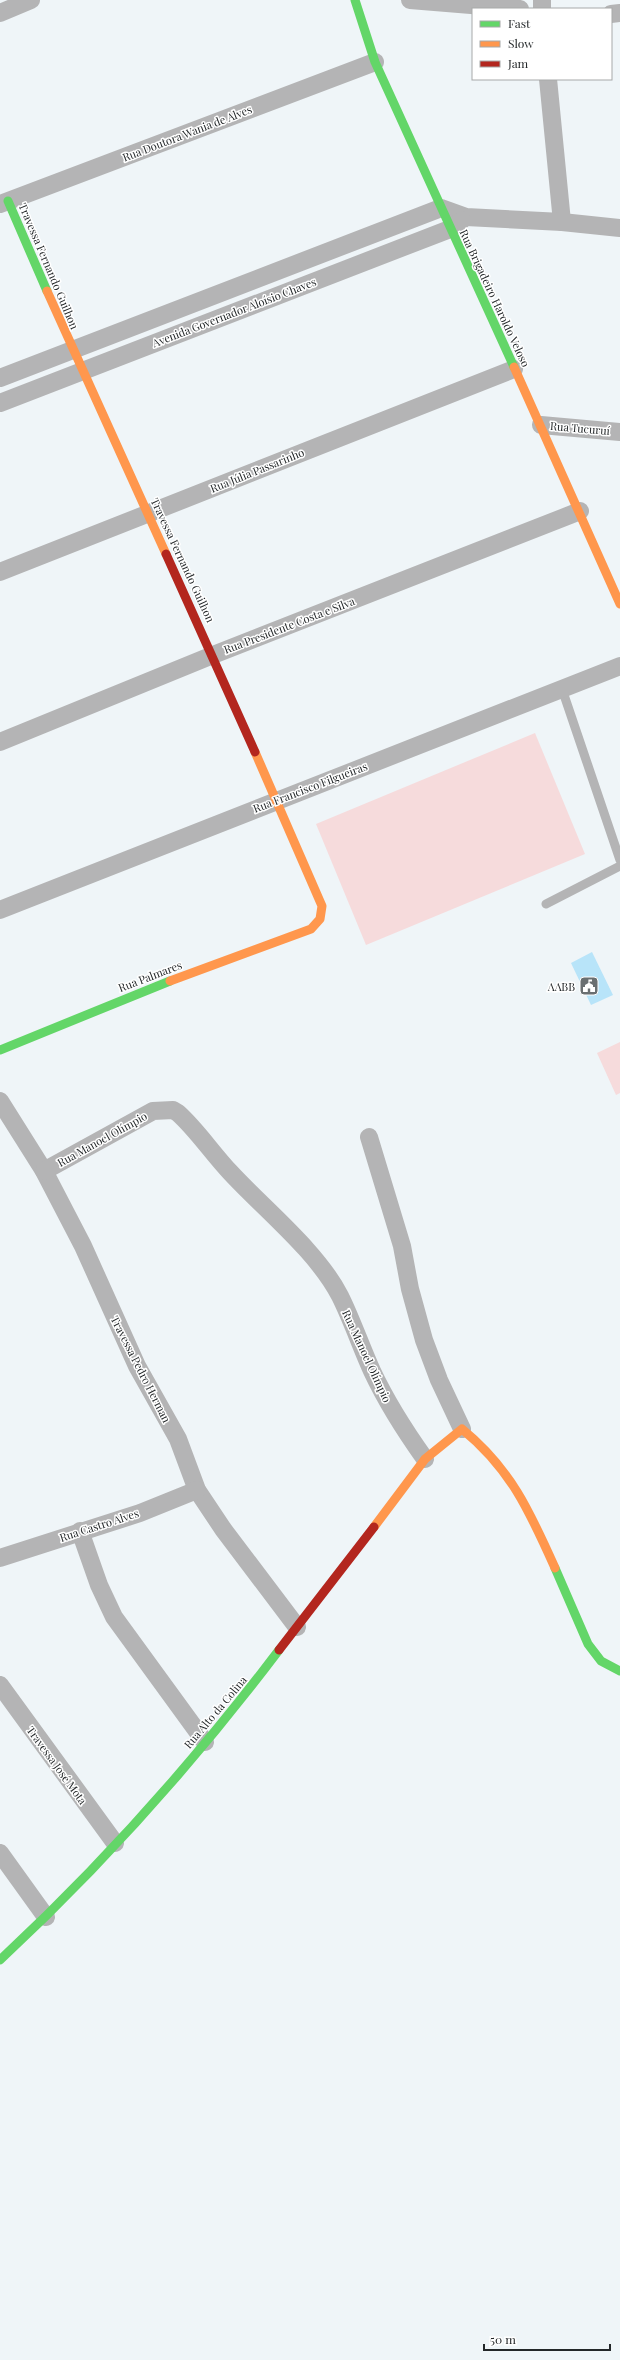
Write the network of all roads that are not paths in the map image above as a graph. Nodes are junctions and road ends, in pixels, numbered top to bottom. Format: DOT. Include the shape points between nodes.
graph roads {
  1 [pos="31,0"];
  2 [pos="355,0"];
  3 [pos="410,0"];
  4 [pos="5,8"];
  5 [pos="508,8"];
  6 [pos="375,62"];
  7 [pos="548,80"];
  8 [pos="4,202"];
  9 [pos="441,208"];
  10 [pos="466,218"];
  11 [pos="562,222"];
  12 [pos="620,228"];
  13 [pos="450,229"];
  14 [pos="73,350"];
  15 [pos="514,368"];
  16 [pos="82,371"];
  17 [pos="0,378"];
  18 [pos="0,403"];
  19 [pos="541,425"];
  20 [pos="620,432"];
  21 [pos="580,511"];
  22 [pos="148,513"];
  23 [pos="0,572"];
  24 [pos="620,604"];
  25 [pos="213,655"];
  26 [pos="620,666"];
  27 [pos="562,690"];
  28 [pos="0,742"];
  29 [pos="277,800"];
  30 [pos="620,860"];
  31 [pos="620,866"];
  32 [pos="546,904"];
  33 [pos="0,910"];
  34 [pos="311,929"];
  35 [pos="0,1050"];
  36 [pos="0,1101"];
  37 [pos="369,1137"];
  38 [pos="44,1171"];
  39 [pos="462,1429"];
  40 [pos="425,1459"];
  41 [pos="197,1490"];
  42 [pos="80,1531"];
  43 [pos="0,1558"];
  44 [pos="297,1626"];
  45 [pos="620,1671"];
  46 [pos="0,1685"];
  47 [pos="205,1742"];
  48 [pos="115,1843"];
  49 [pos="0,1853"];
  50 [pos="46,1917"];
  51 [pos="0,1960"];
  1 -- 4 [label="street"];
  2 -- 6 [label="street, Rua Brigadeiro Haroldo Veloso"];
  3 -- 5 [label="street"];
  6 -- 8 [label="street, Rua Doutora Wania de Alves"];
  6 -- 9 [label="street, Rua Brigadeiro Haroldo Veloso"];
  7 -- 11 [label="street"];
  8 -- 14 [label="street, Travessa Fernando Guilhon"];
  9 -- 10 [label="street"];
  9 -- 13 [label="street, Rua Brigadeiro Haroldo Veloso"];
  9 -- 14 [label="street, Avenida Governador Aloísio Chaves"];
  10 -- 11 [label="street"];
  10 -- 13 [label="street, Avenida Governador Aloísio Chaves"];
  11 -- 12 [label="street"];
  13 -- 15 [label="street, Rua Brigadeiro Haroldo Veloso"];
  13 -- 16 [label="street, Avenida Governador Aloísio Chaves"];
  14 -- 16 [label="street, Travessa Fernando Guilhon"];
  14 -- 17 [label="street, Avenida Governador Aloísio Chaves"];
  15 -- 19 [label="street, Rua Brigadeiro Haroldo Veloso"];
  15 -- 22 [label="street, Rua Júlia Passarinho"];
  16 -- 18 [label="street, Avenida Governador Aloísio Chaves"];
  16 -- 22 [label="street, Travessa Fernando Guilhon"];
  19 -- 20 [label="street, Rua Tucuruí"];
  19 -- 21 [label="street, Rua Brigadeiro Haroldo Veloso"];
  21 -- 24 [label="street, Rua Brigadeiro Haroldo Veloso"];
  21 -- 25 [label="street, Rua Presidente Costa e Silva"];
  22 -- 23 [label="street, Rua Júlia Passarinho"];
  22 -- 25 [label="street, Travessa Fernando Guilhon"];
  25 -- 28 [label="street, Rua Presidente Costa e Silva"];
  25 -- 29 [label="street, Travessa Fernando Guilhon"];
  26 -- 27 [label="street, Rua Francisco Filgueiras"];
  27 -- 29 [label="street, Rua Francisco Filgueiras"];
  27 -- 30 [label="lane"];
  29 -- 33 [label="street, Rua Francisco Filgueiras"];
  29 -- 34 [label="street, Travessa Fernando Guilhon" via="322,906 320,922"];
  31 -- 32 [label="lane"];
  34 -- 35 [label="street, Rua Palmares" via="153,987"];
  36 -- 38 [label="street, Travessa Pedro Herman"];
  37 -- 39 [label="street" via="402,1246 410,1289 424,1340"];
  38 -- 40 [label="street, Rua Manoel Olímpio" via="153,1111 178,1112 229,1171 302,1245 329,1277 340,1296 372,1372 404,1430"];
  38 -- 41 [label="street, Travessa Pedro Herman" via="83,1246 137,1366 178,1439"];
  39 -- 40 [label="street"];
  39 -- 45 [label="street" via="504,1470 528,1512 588,1644 600,1661"];
  40 -- 44 [label="street, Rua Alto da Colina"];
  41 -- 42 [label="street, Rua Castro Alves"];
  41 -- 44 [label="street, Travessa Pedro Herman" via="232,1541"];
  42 -- 43 [label="street, Rua Castro Alves"];
  42 -- 47 [label="street" via="99,1585 114,1617"];
  44 -- 47 [label="street, Rua Alto da Colina" via="246,1694"];
  46 -- 48 [label="street, Travessa José Mota"];
  47 -- 48 [label="street, Rua Alto da Colina" via="138,1822"];
  48 -- 50 [label="street, Rua Alto da Colina"];
  49 -- 50 [label="street"];
  50 -- 51 [label="street, Rua Alto da Colina"];
}
